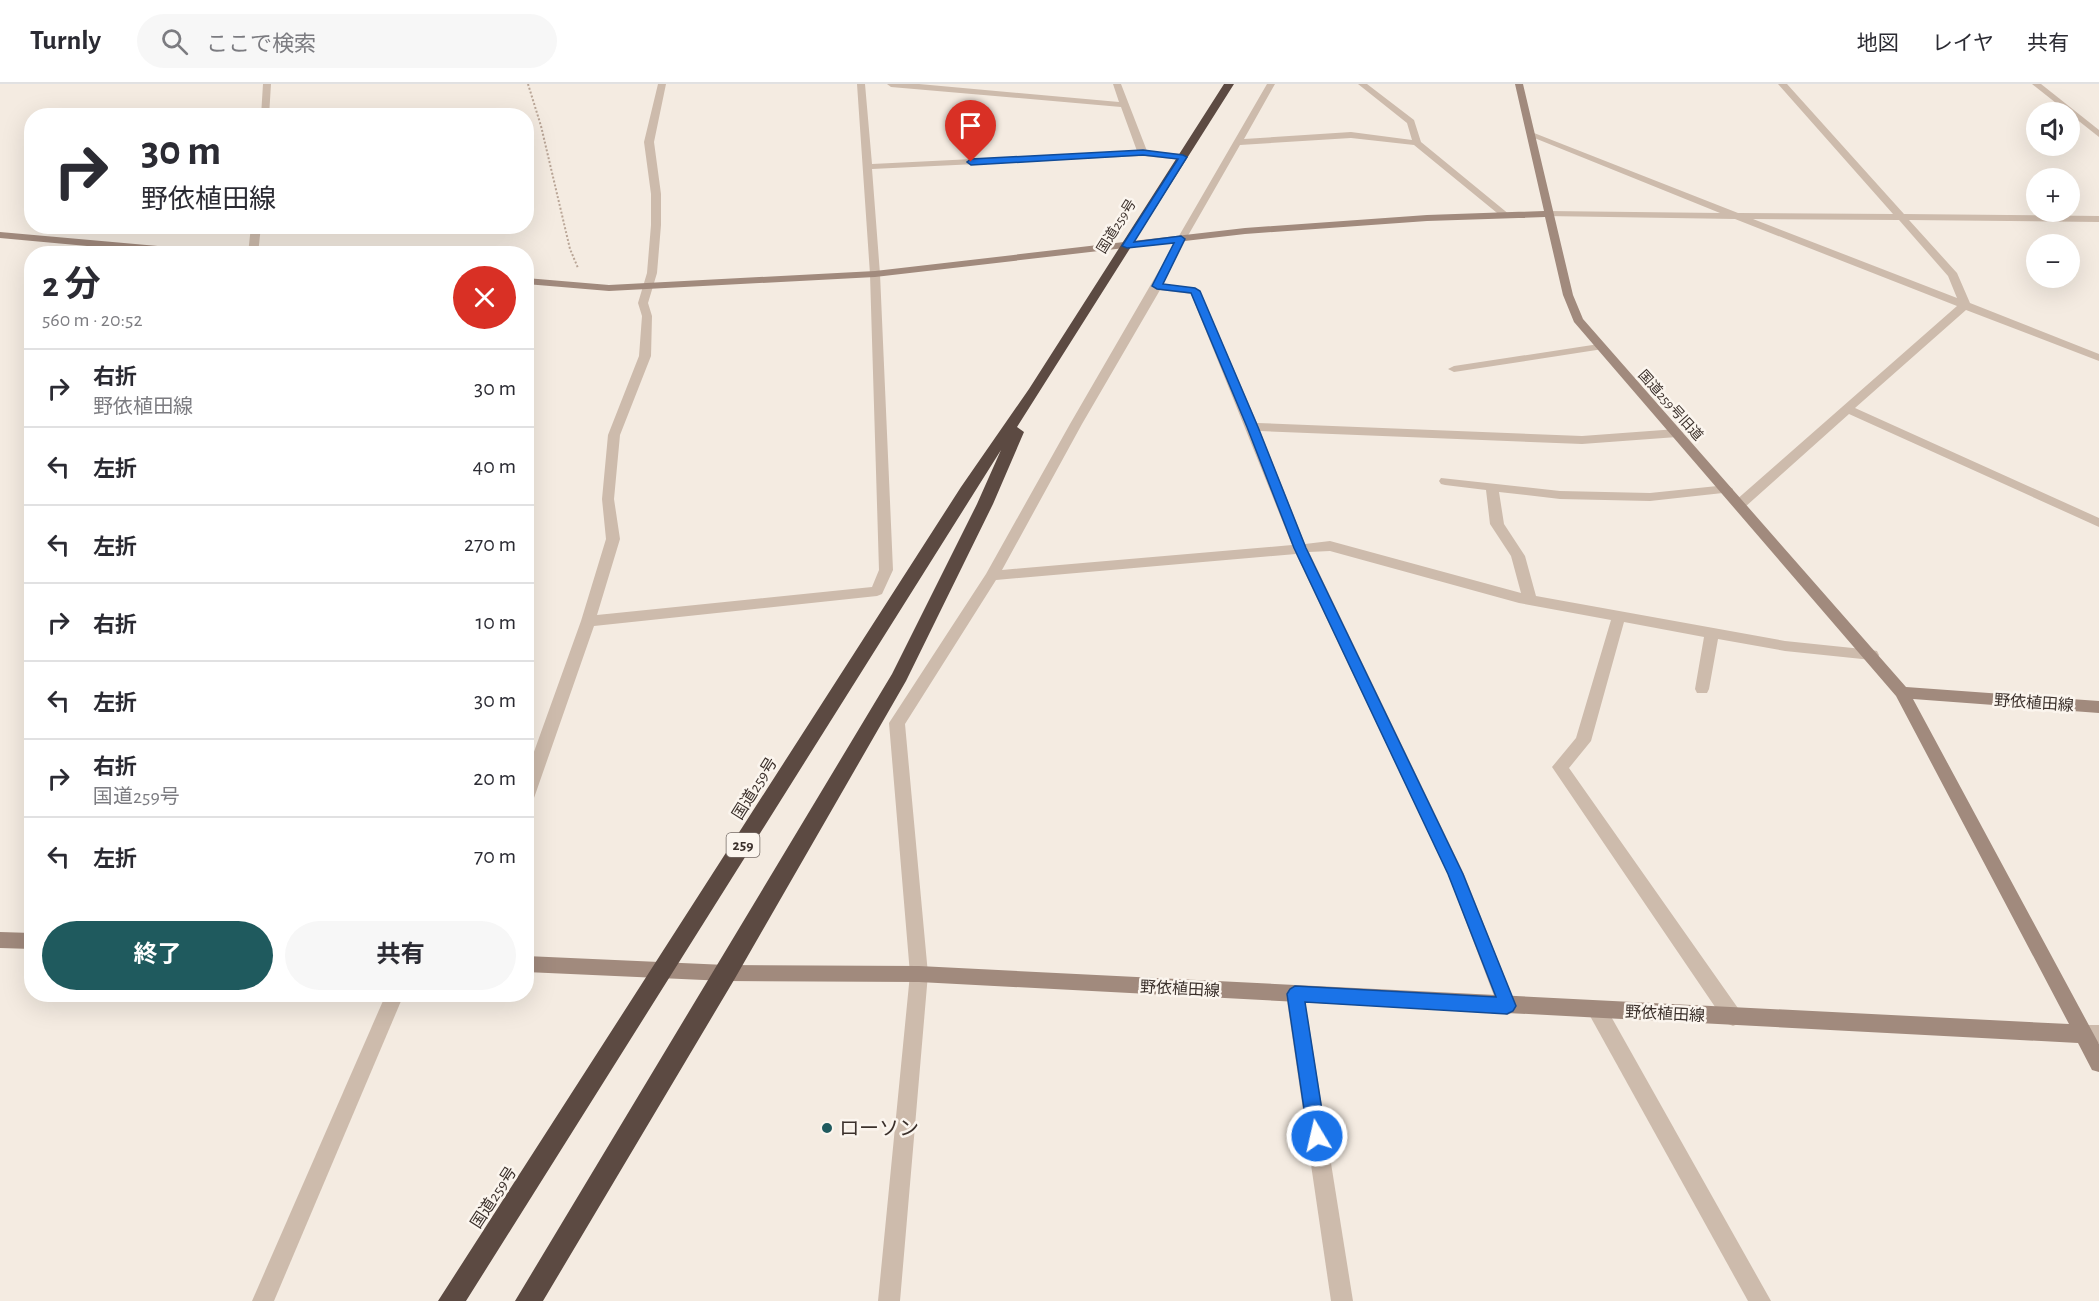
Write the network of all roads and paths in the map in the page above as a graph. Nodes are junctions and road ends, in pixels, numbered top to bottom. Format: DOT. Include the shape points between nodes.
graph roads {
  1 [pos="267,84"];
  2 [pos="528,84"];
  3 [pos="662,84"];
  4 [pos="854,84"];
  5 [pos="861,84"];
  6 [pos="867,84"];
  7 [pos="891,84"];
  8 [pos="1118,84"];
  9 [pos="1229,84"];
  10 [pos="1271,84"];
  11 [pos="1363,84"];
  12 [pos="1520,84"];
  13 [pos="1782,84"];
  14 [pos="2036,84"];
  15 [pos="1124,105"];
  16 [pos="266,108"];
  17 [pos="2099,134"];
  18 [pos="1531,135"];
  19 [pos="1239,142"];
  20 [pos="1418,143"];
  21 [pos="1143,153"];
  22 [pos="1183,157"];
  23 [pos="866,167"];
  24 [pos="1548,214"];
  25 [pos="1504,215"];
  26 [pos="1738,217"];
  27 [pos="1902,217"];
  28 [pos="2099,219"];
  29 [pos="0,235"];
  30 [pos="1181,239"];
  31 [pos="124,246"];
  32 [pos="1127,246"];
  33 [pos="875,274"];
  34 [pos="534,282"];
  35 [pos="584,286"];
  36 [pos="648,286"];
  37 [pos="1157,286"];
  38 [pos="1965,305"];
  39 [pos="1599,347"];
  40 [pos="2099,358"];
  41 [pos="1454,369"];
  42 [pos="1036,389"];
  43 [pos="1847,409"];
  44 [pos="1252,427"];
  45 [pos="1677,433"];
  46 [pos="1445,481"];
  47 [pos="1492,487"];
  48 [pos="1727,489"];
  49 [pos="1740,504"];
  50 [pos="2099,524"];
  51 [pos="1300,548"];
  52 [pos="992,576"];
  53 [pos="1530,600"];
  54 [pos="1619,616"];
  55 [pos="588,621"];
  56 [pos="1712,632"];
  57 [pos="1872,655"];
  58 [pos="1702,689"];
  59 [pos="1902,692"];
  60 [pos="2099,707"];
  61 [pos="534,775"];
  62 [pos="0,940"];
  63 [pos="24,941"];
  64 [pos="534,964"];
  65 [pos="665,969"];
  66 [pos="726,973"];
  67 [pos="919,974"];
  68 [pos="1295,994"];
  69 [pos="392,1002"];
  70 [pos="1507,1006"];
  71 [pos="1598,1010"];
  72 [pos="1733,1017"];
  73 [pos="2091,1034"];
  74 [pos="2099,1063"];
  75 [pos="263,1301"];
  76 [pos="451,1301"];
  77 [pos="528,1301"];
  78 [pos="889,1301"];
  79 [pos="1342,1301"];
  80 [pos="1760,1301"];
  1 -- 16 [label="street"];
  2 -- 35 [label="path" via="570,249"];
  3 -- 36 [label="street" via="649,142 656,204"];
  4 -- 5 [label="street"];
  5 -- 6 [label="street"];
  5 -- 23 [label="street"];
  7 -- 15 [label="street"];
  8 -- 15 [label="street"];
  9 -- 22 [label="highway, 国道259号 / 259"];
  10 -- 19 [label="street"];
  11 -- 20 [label="street" via="1411,122"];
  12 -- 18 [label="street, 国道259号旧道"];
  13 -- 27 [label="street"];
  14 -- 17 [label="street"];
  15 -- 21 [label="street"];
  18 -- 24 [label="street, 国道259号旧道"];
  18 -- 26 [label="street"];
  19 -- 20 [label="street" via="1351,135"];
  19 -- 30 [label="street"];
  20 -- 25 [label="street"];
  21 -- 22 [label="street"];
  21 -- 23 [label="street"];
  22 -- 32 [label="highway, 国道259号 / 259"];
  23 -- 33 [label="street"];
  24 -- 25 [label="street"];
  24 -- 26 [label="street"];
  24 -- 39 [label="street, 国道259号旧道" via="1568,295 1578,320"];
  25 -- 30 [label="street" via="1245,231"];
  26 -- 27 [label="street"];
  26 -- 38 [label="street"];
  27 -- 28 [label="street"];
  27 -- 38 [label="street" via="1953,275"];
  29 -- 31 [label="street"];
  30 -- 32 [label="street"];
  30 -- 37 [label="street"];
  32 -- 33 [label="street"];
  32 -- 42 [label="highway, 国道259号 / 259"];
  33 -- 36 [label="street"];
  33 -- 55 [label="street" via="886,570 877,591"];
  34 -- 35 [label="street"];
  35 -- 36 [label="street"];
  36 -- 55 [label="street" via="643,303 647,316 645,356 614,435 608,499 613,539"];
  37 -- 44 [label="street" via="1195,291"];
  37 -- 52 [label="street"];
  38 -- 40 [label="street"];
  38 -- 43 [label="street"];
  39 -- 41 [label="street"];
  39 -- 45 [label="street, 国道259号旧道"];
  42 -- 65 [label="highway, 国道259号 / 259" via="966,491"];
  42 -- 66 [label="highway, 国道259号 / 259" via="985,504 900,676"];
  43 -- 49 [label="street"];
  43 -- 50 [label="street"];
  44 -- 45 [label="street" via="1581,440"];
  44 -- 51 [label="street"];
  45 -- 48 [label="street, 国道259号旧道"];
  46 -- 47 [label="street"];
  47 -- 48 [label="street" via="1560,495 1650,496"];
  47 -- 53 [label="street" via="1497,524 1518,556"];
  48 -- 49 [label="street, 国道259号旧道"];
  49 -- 57 [label="street, 国道259号旧道"];
  51 -- 52 [label="street"];
  51 -- 53 [label="street" via="1330,546"];
  51 -- 70 [label="street" via="1456,874"];
  52 -- 67 [label="street" via="897,723"];
  53 -- 54 [label="street"];
  54 -- 56 [label="street"];
  54 -- 72 [label="street" via="1583,741 1560,767"];
  55 -- 61 [label="street"];
  56 -- 57 [label="street" via="1785,646"];
  56 -- 58 [label="street"];
  57 -- 59 [label="street, 国道259号旧道"];
  59 -- 60 [label="street, 野依植田線"];
  59 -- 73 [label="street"];
  62 -- 63 [label="street"];
  64 -- 65 [label="street, 野依植田線"];
  65 -- 66 [label="street, 野依植田線"];
  65 -- 76 [label="highway, 国道259号 / 259"];
  66 -- 67 [label="street, 野依植田線"];
  66 -- 77 [label="highway, 国道259号 / 259"];
  67 -- 68 [label="street, 野依植田線"];
  67 -- 78 [label="street"];
  68 -- 70 [label="street, 野依植田線"];
  68 -- 79 [label="street"];
  69 -- 75 [label="street"];
  70 -- 71 [label="street, 野依植田線"];
  71 -- 72 [label="street, 野依植田線"];
  71 -- 80 [label="street"];
  72 -- 73 [label="street, 野依植田線"];
  73 -- 74 [label="street"];
}
